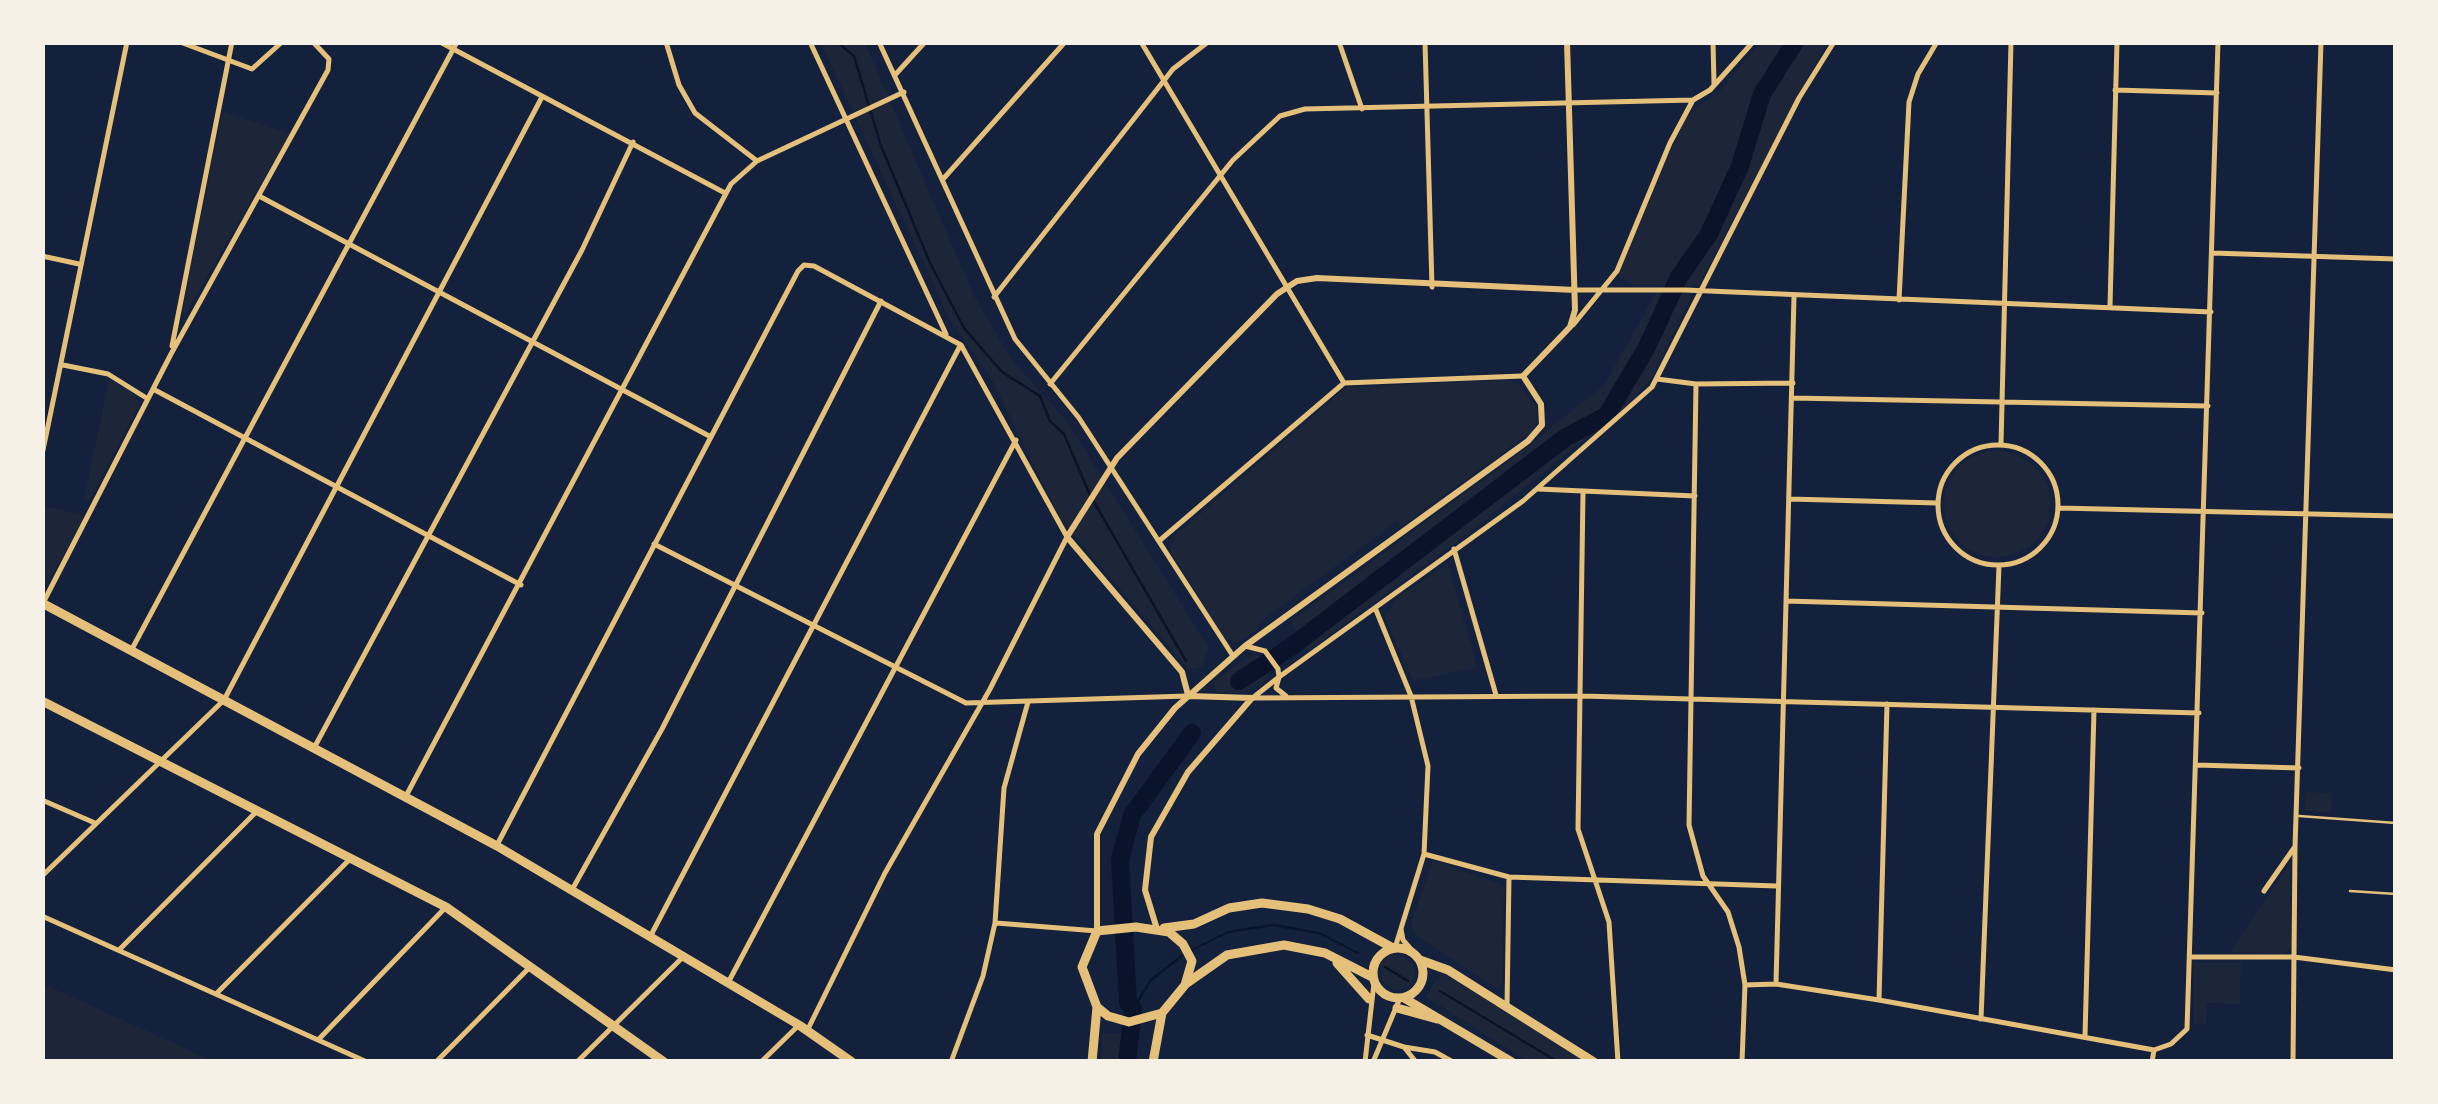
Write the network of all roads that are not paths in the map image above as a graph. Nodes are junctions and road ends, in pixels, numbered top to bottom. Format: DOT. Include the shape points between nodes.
graph roads {
  1 [pos="127,42"];
  2 [pos="180,42"];
  3 [pos="232,42"];
  4 [pos="282,42"];
  5 [pos="313,42"];
  6 [pos="440,42"];
  7 [pos="456,42"];
  8 [pos="666,42"];
  9 [pos="810,42"];
  10 [pos="880,42"];
  11 [pos="925,42"];
  12 [pos="1065,42"];
  13 [pos="1142,42"];
  14 [pos="1208,42"];
  15 [pos="1340,42"];
  16 [pos="1424,42"];
  17 [pos="1567,42"];
  18 [pos="1713,42"];
  19 [pos="1753,42"];
  20 [pos="1834,42"];
  21 [pos="1937,42"];
  22 [pos="2011,42"];
  23 [pos="2117,42"];
  24 [pos="2218,42"];
  25 [pos="2321,42"];
  26 [pos="454,50"];
  27 [pos="228,60"];
  28 [pos="895,75"];
  29 [pos="1164,80"];
  30 [pos="1714,85"];
  31 [pos="2115,90"];
  32 [pos="904,92"];
  33 [pos="2217,93"];
  34 [pos="542,98"];
  35 [pos="1693,100"];
  36 [pos="1568,105"];
  37 [pos="1362,108"];
  38 [pos="1426,108"];
  39 [pos="850,120"];
  40 [pos="633,142"];
  41 [pos="757,161"];
  42 [pos="1220,176"];
  43 [pos="944,178"];
  44 [pos="726,193"];
  45 [pos="259,196"];
  46 [pos="348,242"];
  47 [pos="2212,253"];
  48 [pos="42,256"];
  49 [pos="2315,256"];
  50 [pos="2396,259"];
  51 [pos="80,264"];
  52 [pos="1285,287"];
  53 [pos="1432,287"];
  54 [pos="1605,289"];
  55 [pos="1575,290"];
  56 [pos="1700,291"];
  57 [pos="441,294"];
  58 [pos="1794,297"];
  59 [pos="994,298"];
  60 [pos="881,300"];
  61 [pos="1899,300"];
  62 [pos="2001,302"];
  63 [pos="2110,306"];
  64 [pos="2211,312"];
  65 [pos="1570,327"];
  66 [pos="948,337"];
  67 [pos="533,342"];
  68 [pos="961,344"];
  69 [pos="171,354"];
  70 [pos="63,365"];
  71 [pos="1523,376"];
  72 [pos="1656,379"];
  73 [pos="1344,382"];
  74 [pos="1793,383"];
  75 [pos="1050,384"];
  76 [pos="1696,384"];
  77 [pos="152,389"];
  78 [pos="625,391"];
  79 [pos="1792,398"];
  80 [pos="148,399"];
  81 [pos="2000,402"];
  82 [pos="2208,406"];
  83 [pos="244,437"];
  84 [pos="711,437"];
  85 [pos="1016,440"];
  86 [pos="2000,444"];
  87 [pos="42,455"];
  88 [pos="1110,468"];
  89 [pos="336,486"];
  90 [pos="1536,488"];
  91 [pos="1582,493"];
  92 [pos="1695,496"];
  93 [pos="1790,499"];
  94 [pos="1937,503"];
  95 [pos="2059,508"];
  96 [pos="2206,510"];
  97 [pos="2306,514"];
  98 [pos="2396,516"];
  99 [pos="429,537"];
  100 [pos="1067,537"];
  101 [pos="1159,540"];
  102 [pos="654,544"];
  103 [pos="1454,550"];
  104 [pos="1998,566"];
  105 [pos="737,584"];
  106 [pos="521,586"];
  107 [pos="1786,601"];
  108 [pos="43,604"];
  109 [pos="1997,604"];
  110 [pos="1376,610"];
  111 [pos="2202,612"];
  112 [pos="814,627"];
  113 [pos="1250,646"];
  114 [pos="130,651"];
  115 [pos="1233,656"];
  116 [pos="894,667"];
  117 [pos="1279,677"];
  118 [pos="1496,695"];
  119 [pos="1188,696"];
  120 [pos="1411,696"];
  121 [pos="1582,696"];
  122 [pos="1252,698"];
  123 [pos="1293,698"];
  124 [pos="1690,698"];
  125 [pos="224,700"];
  126 [pos="1784,700"];
  127 [pos="42,701"];
  128 [pos="1028,702"];
  129 [pos="982,704"];
  130 [pos="1886,704"];
  131 [pos="1992,704"];
  132 [pos="2094,709"];
  133 [pos="2199,713"];
  134 [pos="314,748"];
  135 [pos="160,762"];
  136 [pos="2197,765"];
  137 [pos="2299,768"];
  138 [pos="406,796"];
  139 [pos="42,800"];
  140 [pos="258,810"];
  141 [pos="2297,816"];
  142 [pos="2396,823"];
  143 [pos="96,824"];
  144 [pos="496,846"];
  145 [pos="2295,847"];
  146 [pos="1424,854"];
  147 [pos="351,858"];
  148 [pos="42,876"];
  149 [pos="1510,877"];
  150 [pos="1599,882"];
  151 [pos="1712,886"];
  152 [pos="1777,886"];
  153 [pos="2264,890"];
  154 [pos="571,891"];
  155 [pos="2350,891"];
  156 [pos="2396,894"];
  157 [pos="446,907"];
  158 [pos="42,916"];
  159 [pos="995,923"];
  160 [pos="1401,926"];
  161 [pos="1157,929"];
  162 [pos="1097,930"];
  163 [pos="650,936"];
  164 [pos="1394,948"];
  165 [pos="120,949"];
  166 [pos="2190,956"];
  167 [pos="1332,957"];
  168 [pos="1418,957"];
  169 [pos="2294,957"];
  170 [pos="683,958"];
  171 [pos="532,966"];
  172 [pos="2396,970"];
  173 [pos="1373,980"];
  174 [pos="727,983"];
  175 [pos="1776,984"];
  176 [pos="1185,985"];
  177 [pos="1745,985"];
  178 [pos="216,994"];
  179 [pos="1369,999"];
  180 [pos="1879,1000"];
  181 [pos="1400,1001"];
  182 [pos="1097,1006"];
  183 [pos="1507,1007"];
  184 [pos="1162,1013"];
  185 [pos="1980,1019"];
  186 [pos="613,1025"];
  187 [pos="803,1028"];
  188 [pos="1367,1035"];
  189 [pos="2085,1036"];
  190 [pos="318,1039"];
  191 [pos="1384,1041"];
  192 [pos="1404,1048"];
  193 [pos="2154,1050"];
  194 [pos="367,1062"];
  195 [pos="436,1062"];
  196 [pos="576,1062"];
  197 [pos="664,1062"];
  198 [pos="761,1062"];
  199 [pos="852,1062"];
  200 [pos="951,1062"];
  201 [pos="1092,1062"];
  202 [pos="1153,1062"];
  203 [pos="1369,1062"];
  204 [pos="1416,1062"];
  205 [pos="1453,1062"];
  206 [pos="1512,1062"];
  207 [pos="1594,1062"];
  208 [pos="1618,1062"];
  209 [pos="1742,1062"];
  210 [pos="2152,1062"];
  211 [pos="2293,1062"];
  1 -- 51 [label="street"];
  2 -- 27 [label="street"];
  3 -- 27 [label="street"];
  4 -- 27 [label="street" via="255,68"];
  5 -- 45 [label="street" via="330,64"];
  6 -- 26 [label="street"];
  7 -- 26 [label="street"];
  8 -- 41 [label="street" via="696,113"];
  9 -- 39 [label="street"];
  10 -- 28 [label="street"];
  11 -- 28 [label="street"];
  12 -- 43 [label="street"];
  13 -- 29 [label="street"];
  14 -- 29 [label="street"];
  15 -- 37 [label="street"];
  16 -- 38 [label="street"];
  17 -- 36 [label="street"];
  18 -- 30 [label="street"];
  19 -- 30 [label="street"];
  20 -- 56 [label="street"];
  21 -- 61 [label="street" via="1910,102"];
  22 -- 62 [label="street"];
  23 -- 31 [label="street"];
  24 -- 33 [label="street"];
  25 -- 49 [label="street"];
  26 -- 34 [label="street"];
  26 -- 46 [label="street"];
  27 -- 69 [label="street"];
  28 -- 32 [label="street"];
  29 -- 42 [label="street"];
  29 -- 59 [label="street"];
  30 -- 35 [label="street"];
  31 -- 33 [label="street"];
  31 -- 63 [label="street"];
  32 -- 39 [label="street"];
  32 -- 43 [label="street"];
  33 -- 47 [label="street"];
  34 -- 40 [label="street"];
  34 -- 57 [label="street"];
  35 -- 36 [label="street"];
  35 -- 54 [label="street"];
  36 -- 38 [label="street"];
  36 -- 55 [label="street"];
  37 -- 38 [label="street"];
  37 -- 42 [label="street" via="1280,116"];
  38 -- 53 [label="street"];
  39 -- 41 [label="street"];
  39 -- 66 [label="street"];
  40 -- 44 [label="street"];
  40 -- 67 [label="street"];
  41 -- 44 [label="street"];
  42 -- 52 [label="street"];
  42 -- 75 [label="street"];
  43 -- 59 [label="street"];
  44 -- 78 [label="street"];
  45 -- 46 [label="street"];
  45 -- 69 [label="street"];
  46 -- 57 [label="street"];
  46 -- 83 [label="street"];
  47 -- 49 [label="street"];
  47 -- 64 [label="street"];
  48 -- 51 [label="street"];
  49 -- 50 [label="street"];
  49 -- 97 [label="street"];
  51 -- 70 [label="street"];
  52 -- 53 [label="street" via="1316,278"];
  52 -- 73 [label="street"];
  52 -- 88 [label="street"];
  53 -- 55 [label="street"];
  54 -- 55 [label="street"];
  54 -- 56 [label="street"];
  54 -- 65 [label="street"];
  55 -- 65 [label="street"];
  56 -- 58 [label="street"];
  56 -- 72 [label="street"];
  57 -- 67 [label="street"];
  57 -- 89 [label="street"];
  58 -- 61 [label="street"];
  58 -- 74 [label="street"];
  59 -- 75 [label="street"];
  60 -- 66 [label="street"];
  60 -- 84 [label="street" via="804,265"];
  60 -- 105 [label="street"];
  61 -- 62 [label="street"];
  62 -- 63 [label="street"];
  62 -- 81 [label="street"];
  63 -- 64 [label="street"];
  64 -- 82 [label="street"];
  65 -- 71 [label="street"];
  66 -- 68 [label="street"];
  67 -- 78 [label="street"];
  67 -- 99 [label="street"];
  68 -- 85 [label="street"];
  68 -- 112 [label="street"];
  69 -- 77 [label="street"];
  70 -- 80 [label="street" via="108,374"];
  70 -- 87 [label="street"];
  71 -- 73 [label="street"];
  71 -- 113 [label="street" via="1544,416 1536,434"];
  72 -- 76 [label="street"];
  72 -- 90 [label="street"];
  73 -- 101 [label="street"];
  74 -- 76 [label="street"];
  74 -- 79 [label="street"];
  75 -- 88 [label="street"];
  76 -- 92 [label="street"];
  77 -- 80 [label="street"];
  77 -- 83 [label="street"];
  78 -- 84 [label="street"];
  78 -- 106 [label="street"];
  79 -- 81 [label="street"];
  79 -- 93 [label="street"];
  80 -- 108 [label="street"];
  81 -- 82 [label="street"];
  81 -- 86 [label="street"];
  82 -- 96 [label="street"];
  83 -- 89 [label="street"];
  83 -- 114 [label="street"];
  84 -- 102 [label="street"];
  85 -- 100 [label="street"];
  85 -- 116 [label="street"];
  86 -- 94 [label="street" via="1964,454 1940,484"];
  86 -- 95 [label="street" via="2036,457 2057,489"];
  88 -- 100 [label="street"];
  88 -- 101 [label="street"];
  89 -- 99 [label="street"];
  89 -- 125 [label="street"];
  90 -- 91 [label="street"];
  90 -- 103 [label="street"];
  91 -- 92 [label="street"];
  91 -- 121 [label="street"];
  92 -- 124 [label="street"];
  93 -- 94 [label="street"];
  93 -- 107 [label="street"];
  94 -- 104 [label="street" via="1940,522 1962,554"];
  95 -- 96 [label="street"];
  95 -- 104 [label="street" via="2046,542"];
  96 -- 97 [label="street"];
  96 -- 111 [label="street"];
  97 -- 98 [label="street"];
  97 -- 137 [label="street"];
  99 -- 106 [label="street"];
  99 -- 134 [label="street"];
  100 -- 119 [label="street" via="1182,672"];
  100 -- 129 [label="street"];
  101 -- 115 [label="street"];
  102 -- 105 [label="street"];
  102 -- 144 [label="street"];
  103 -- 110 [label="street"];
  103 -- 118 [label="street"];
  104 -- 109 [label="street"];
  105 -- 112 [label="street"];
  105 -- 154 [label="street"];
  106 -- 138 [label="street"];
  107 -- 109 [label="street"];
  107 -- 126 [label="street"];
  108 -- 114 [label="main road"];
  109 -- 111 [label="street"];
  109 -- 131 [label="street"];
  110 -- 117 [label="street"];
  110 -- 120 [label="street"];
  111 -- 133 [label="street"];
  112 -- 116 [label="street"];
  112 -- 163 [label="street"];
  113 -- 115 [label="street"];
  113 -- 117 [label="street" via="1274,661"];
  114 -- 125 [label="main road"];
  115 -- 119 [label="street"];
  116 -- 129 [label="street" via="966,703"];
  116 -- 174 [label="street"];
  117 -- 122 [label="street"];
  117 -- 123 [label="street" via="1276,688"];
  118 -- 120 [label="street"];
  118 -- 121 [label="street"];
  119 -- 122 [label="street"];
  119 -- 128 [label="street"];
  119 -- 162 [label="street" via="1138,754 1097,834"];
  120 -- 123 [label="street"];
  120 -- 146 [label="street" via="1428,766"];
  121 -- 124 [label="street"];
  121 -- 150 [label="street" via="1578,829"];
  122 -- 123 [label="street"];
  122 -- 161 [label="street" via="1188,772 1151,838 1145,890"];
  124 -- 126 [label="street"];
  124 -- 151 [label="street" via="1689,825"];
  125 -- 134 [label="main road"];
  125 -- 135 [label="street"];
  126 -- 130 [label="street"];
  126 -- 152 [label="street"];
  127 -- 135 [label="main road"];
  128 -- 129 [label="street"];
  128 -- 159 [label="street" via="1004,788"];
  129 -- 187 [label="street"];
  130 -- 131 [label="street"];
  130 -- 180 [label="street"];
  131 -- 132 [label="street"];
  131 -- 185 [label="street"];
  132 -- 133 [label="street"];
  132 -- 189 [label="street"];
  133 -- 136 [label="street"];
  134 -- 138 [label="main road"];
  135 -- 140 [label="main road"];
  135 -- 143 [label="street"];
  136 -- 137 [label="street"];
  136 -- 166 [label="street"];
  137 -- 141 [label="street"];
  138 -- 144 [label="main road"];
  139 -- 143 [label="street"];
  140 -- 147 [label="main road"];
  140 -- 165 [label="street"];
  141 -- 142 [label="lane"];
  141 -- 145 [label="street"];
  143 -- 148 [label="street"];
  144 -- 154 [label="main road"];
  145 -- 153 [label="street"];
  145 -- 169 [label="street"];
  146 -- 149 [label="street"];
  146 -- 160 [label="street"];
  147 -- 157 [label="main road"];
  147 -- 178 [label="street"];
  149 -- 150 [label="street"];
  149 -- 183 [label="street"];
  150 -- 151 [label="street"];
  150 -- 208 [label="street" via="1609,922"];
  151 -- 152 [label="street"];
  151 -- 177 [label="street" via="1739,947"];
  152 -- 175 [label="street"];
  154 -- 163 [label="main road"];
  155 -- 156 [label="lane"];
  157 -- 171 [label="main road"];
  157 -- 190 [label="street"];
  158 -- 165 [label="street"];
  159 -- 162 [label="street"];
  159 -- 200 [label="street"];
  160 -- 164 [label="street"];
  160 -- 168 [label="street"];
  161 -- 162 [label="main road"];
  161 -- 164 [label="main road" via="1262,903 1340,919"];
  161 -- 176 [label="main road" via="1183,944 1192,961"];
  162 -- 182 [label="main road" via="1082,967"];
  163 -- 170 [label="main road"];
  164 -- 168 [label="main road"];
  164 -- 173 [label="main road" via="1379,955"];
  165 -- 178 [label="street"];
  166 -- 169 [label="street"];
  166 -- 193 [label="street" via="2187,1029"];
  167 -- 173 [label="main road"];
  167 -- 176 [label="main road" via="1298,946 1254,947 1227,955"];
  167 -- 179 [label="main road"];
  168 -- 181 [label="main road" via="1421,983"];
  168 -- 183 [label="main road"];
  169 -- 172 [label="street"];
  169 -- 211 [label="street"];
  170 -- 174 [label="main road"];
  170 -- 186 [label="street"];
  171 -- 186 [label="main road"];
  171 -- 195 [label="street"];
  173 -- 179 [label="street"];
  173 -- 181 [label="main road"];
  174 -- 187 [label="main road"];
  175 -- 177 [label="street"];
  175 -- 180 [label="street"];
  176 -- 184 [label="main road"];
  177 -- 209 [label="street"];
  178 -- 190 [label="street"];
  179 -- 188 [label="street"];
  180 -- 185 [label="street"];
  181 -- 191 [label="street"];
  181 -- 206 [label="main road"];
  182 -- 184 [label="main road" via="1116,1020"];
  182 -- 201 [label="main road"];
  183 -- 207 [label="main road"];
  184 -- 202 [label="main road"];
  185 -- 189 [label="street"];
  186 -- 196 [label="street"];
  186 -- 197 [label="main road"];
  187 -- 198 [label="street"];
  187 -- 199 [label="main road"];
  188 -- 191 [label="street"];
  188 -- 203 [label="street"];
  189 -- 193 [label="street"];
  190 -- 194 [label="street"];
  191 -- 192 [label="street"];
  191 -- 203 [label="street"];
  192 -- 204 [label="street"];
  192 -- 205 [label="street"];
  193 -- 210 [label="street"];
}
